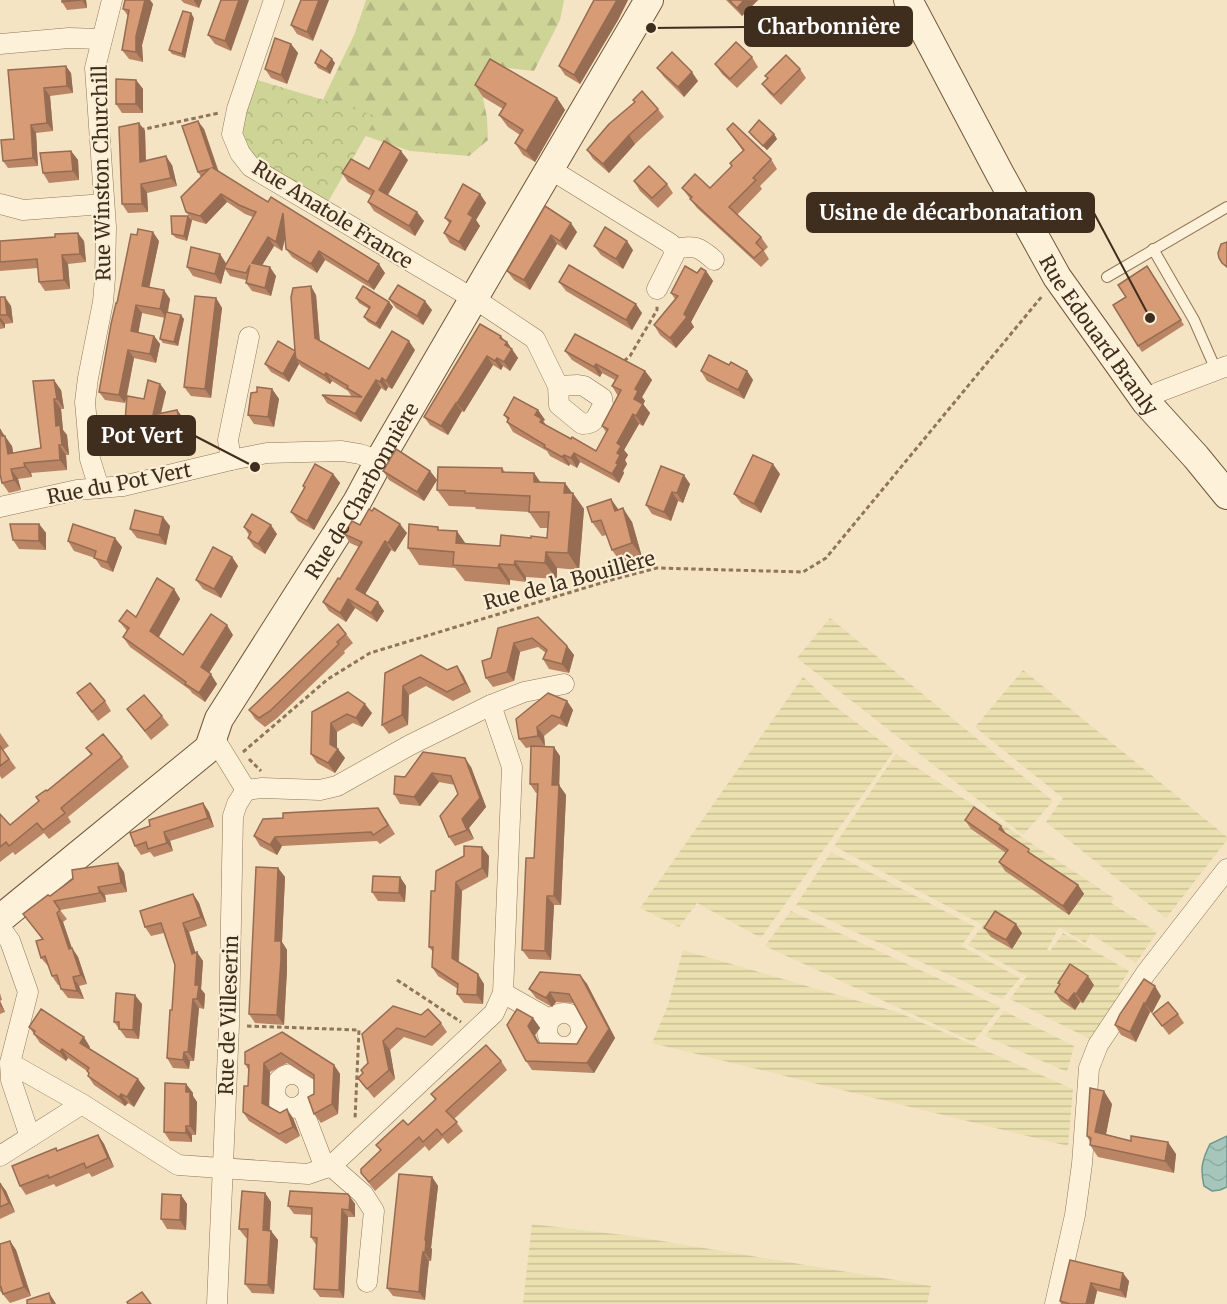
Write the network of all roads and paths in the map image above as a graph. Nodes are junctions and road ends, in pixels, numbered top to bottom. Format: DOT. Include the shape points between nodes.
graph roads {
  1 [pos="112,0"];
  2 [pos="274,0"];
  3 [pos="650,0"];
  4 [pos="908,0"];
  5 [pos="101,39"];
  6 [pos="0,44"];
  7 [pos="237,109"];
  8 [pos="139,130"];
  9 [pos="550,169"];
  10 [pos="0,204"];
  11 [pos="104,204"];
  12 [pos="1227,207"];
  13 [pos="673,249"];
  14 [pos="1153,249"];
  15 [pos="714,260"];
  16 [pos="1057,277"];
  17 [pos="1107,277"];
  18 [pos="657,288"];
  19 [pos="474,299"];
  20 [pos="249,337"];
  21 [pos="619,365"];
  22 [pos="1221,368"];
  23 [pos="558,386"];
  24 [pos="1146,402"];
  25 [pos="231,460"];
  26 [pos="379,461"];
  27 [pos="99,488"];
  28 [pos="1227,495"];
  29 [pos="0,507"];
  30 [pos="564,684"];
  31 [pos="491,705"];
  32 [pos="214,738"];
  33 [pos="262,772"];
  34 [pos="246,790"];
  35 [pos="1227,869"];
  36 [pos="0,919"];
  37 [pos="0,927"];
  38 [pos="397,980"];
  39 [pos="503,993"];
  40 [pos="549,1019"];
  41 [pos="229,1025"];
  42 [pos="475,1031"];
  43 [pos="10,1063"];
  44 [pos="82,1104"];
  45 [pos="301,1105"];
  46 [pos="30,1137"];
  47 [pos="353,1144"];
  48 [pos="0,1156"];
  49 [pos="328,1167"];
  50 [pos="223,1168"];
  51 [pos="367,1282"];
  52 [pos="217,1304"];
  53 [pos="1055,1304"];
  1 -- 5 [label="street, Rue Winston Churchill"];
  2 -- 7 [label="street, Rue Anatole France"];
  3 -- 9 [label="street, Rue de Charbonnière"];
  4 -- 16 [label="street, Rue Edouard Branly"];
  5 -- 6 [label="street"];
  5 -- 11 [label="street, Rue Winston Churchill" via="95,68"];
  7 -- 8 [label="path"];
  7 -- 19 [label="street, Rue Anatole France" via="232,134 251,167"];
  9 -- 13 [label="street" via="671,244"];
  9 -- 19 [label="street, Rue de Charbonnière"];
  10 -- 11 [label="street" via="23,210"];
  11 -- 27 [label="street, Rue Winston Churchill" via="103,302 86,402 90,459"];
  12 -- 14 [label="lane"];
  13 -- 15 [label="street" via="700,248"];
  13 -- 18 [label="street" via="675,254"];
  14 -- 17 [label="lane"];
  14 -- 22 [label="lane"];
  16 -- 24 [label="street, Rue Edouard Branly"];
  16 -- 33 [label="path, Rue de la Bouillère" via="826,558 803,572 657,568 370,653 328,679 243,752"];
  18 -- 21 [label="path" via="657,310 630,356"];
  19 -- 23 [label="street, Rue Anatole France" via="535,339"];
  19 -- 26 [label="street, Rue de Charbonnière"];
  20 -- 25 [label="street" via="228,440"];
  22 -- 24 [label="street" via="1159,392"];
  24 -- 28 [label="street, Rue Edouard Branly"];
  25 -- 26 [label="street, Rue du Pot Vert" via="267,453 342,451"];
  25 -- 27 [label="street, Rue du Pot Vert" via="123,486"];
  26 -- 32 [label="street, Rue de Charbonnière" via="219,719"];
  27 -- 29 [label="street, Rue du Pot Vert"];
  30 -- 31 [label="street"];
  31 -- 34 [label="street" via="337,786 320,790"];
  31 -- 39 [label="street" via="512,767"];
  32 -- 34 [label="street"];
  32 -- 36 [label="street, Rue de Charbonnière" via="209,748"];
  34 -- 41 [label="street, Rue de Villeserin" via="232,816"];
  35 -- 53 [label="street" via="1146,973 1098,1045 1089,1068 1075,1215"];
  37 -- 43 [label="street" via="10,941 28,992"];
  38 -- 42 [label="path"];
  39 -- 40 [label="street"];
  39 -- 42 [label="street" via="494,1013"];
  41 -- 47 [label="path" via="359,1030"];
  41 -- 50 [label="street, Rue de Villeserin"];
  42 -- 47 [label="street"];
  43 -- 44 [label="street"];
  43 -- 46 [label="street" via="11,1080"];
  44 -- 46 [label="street"];
  44 -- 50 [label="street" via="178,1165"];
  45 -- 49 [label="street"];
  46 -- 48 [label="street"];
  47 -- 49 [label="street"];
  49 -- 50 [label="street" via="308,1174"];
  49 -- 51 [label="street" via="363,1194 374,1210"];
  50 -- 52 [label="street, Rue de Villeserin"];
}
